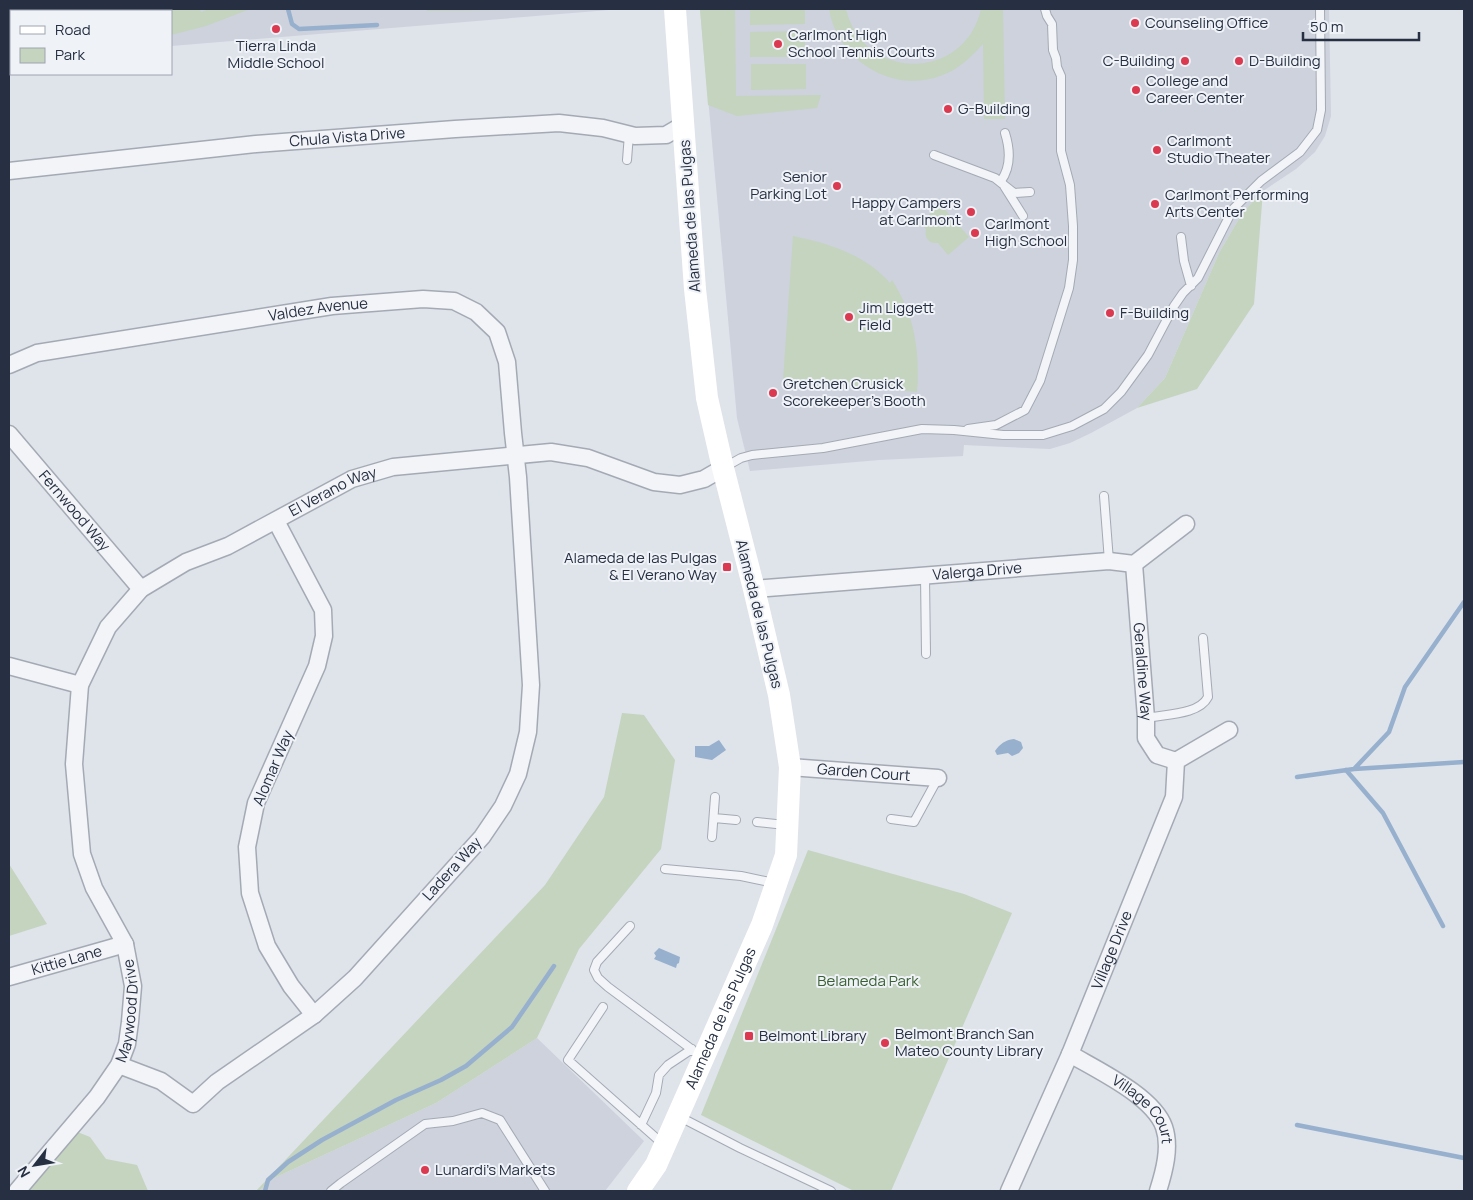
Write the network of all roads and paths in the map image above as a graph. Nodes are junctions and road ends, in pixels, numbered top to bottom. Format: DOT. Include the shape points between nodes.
graph roads {
  1 [pos="675,9"];
  2 [pos="1045,9"];
  3 [pos="1320,9"];
  4 [pos="683,125"];
  5 [pos="1005,133"];
  6 [pos="629,134"];
  7 [pos="934,154"];
  8 [pos="627,160"];
  9 [pos="9,171"];
  10 [pos="1001,182"];
  11 [pos="1030,192"];
  12 [pos="1023,216"];
  13 [pos="1181,237"];
  14 [pos="1191,286"];
  15 [pos="9,365"];
  16 [pos="954,430"];
  17 [pos="9,434"];
  18 [pos="515,456"];
  19 [pos="723,468"];
  20 [pos="1104,496"];
  21 [pos="276,521"];
  22 [pos="1186,524"];
  23 [pos="1109,561"];
  24 [pos="1134,564"];
  25 [pos="925,576"];
  26 [pos="141,589"];
  27 [pos="754,589"];
  28 [pos="1204,638"];
  29 [pos="926,654"];
  30 [pos="9,666"];
  31 [pos="80,685"];
  32 [pos="1146,718"];
  33 [pos="1229,730"];
  34 [pos="1176,761"];
  35 [pos="790,767"];
  36 [pos="938,778"];
  37 [pos="715,797"];
  38 [pos="714,818"];
  39 [pos="890,819"];
  40 [pos="736,820"];
  41 [pos="757,822"];
  42 [pos="787,825"];
  43 [pos="712,837"];
  44 [pos="665,869"];
  45 [pos="776,884"];
  46 [pos="630,926"];
  47 [pos="125,944"];
  48 [pos="9,977"];
  49 [pos="603,1007"];
  50 [pos="314,1015"];
  51 [pos="698,1053"];
  52 [pos="1070,1054"];
  53 [pos="119,1065"];
  54 [pos="678,1116"];
  55 [pos="641,1125"];
  56 [pos="665,1146"];
  57 [pos="17,1191"];
  58 [pos="331,1191"];
  59 [pos="545,1191"];
  60 [pos="638,1191"];
  61 [pos="831,1191"];
  62 [pos="1009,1191"];
  63 [pos="1158,1191"];
  1 -- 4 [label="main road, Alameda de las Pulgas"];
  2 -- 16 [label="lane" via="1052,24 1053,50 1061,76 1061,152 1070,185 1073,226 1070,288 1040,381 1025,410 996,425"];
  3 -- 14 [label="lane" via="1322,110 1317,130 1290,161 1233,209"];
  4 -- 6 [label="street, Chula Vista Drive" via="666,135"];
  4 -- 19 [label="main road, Alameda de las Pulgas" via="706,388"];
  5 -- 10 [label="lane" via="1009,151"];
  6 -- 8 [label="lane"];
  6 -- 9 [label="street, Chula Vista Drive" via="559,123 456,129 256,144"];
  7 -- 10 [label="lane"];
  10 -- 11 [label="lane" via="1014,193"];
  10 -- 12 [label="lane"];
  13 -- 14 [label="lane"];
  14 -- 16 [label="lane" via="1174,306 1154,346 1136,372 1110,404 1098,413 1072,426 1043,434 998,435"];
  15 -- 18 [label="street, Valdez Avenue" via="37,353 332,306 423,299 454,301 476,312 497,332 507,362"];
  16 -- 19 [label="lane" via="922,430 815,449 762,453 746,456"];
  17 -- 26 [label="street, Fernwood Way"];
  18 -- 19 [label="street, El Verano Way" via="551,452 588,458 654,482 680,485 704,479"];
  18 -- 21 [label="street, El Verano Way" via="394,467 352,479"];
  18 -- 50 [label="street, Ladera Way" via="531,685 528,732 518,774 503,806 482,837 355,978"];
  19 -- 27 [label="main road, Alameda de las Pulgas"];
  20 -- 23 [label="lane"];
  21 -- 26 [label="street, El Verano Way" via="228,546 186,562"];
  21 -- 50 [label="street, Alomar Way" via="323,610 324,636 317,666 256,803 247,847 250,892 267,946 291,986"];
  22 -- 24 [label="street"];
  23 -- 24 [label="street, Valerga Drive"];
  23 -- 25 [label="street, Valerga Drive"];
  24 -- 32 [label="street, Geraldine Way"];
  25 -- 27 [label="street, Valerga Drive"];
  25 -- 29 [label="lane"];
  26 -- 31 [label="street, El Verano Way" via="108,627"];
  27 -- 35 [label="main road, Alameda de las Pulgas" via="779,695"];
  28 -- 32 [label="lane" via="1206,702 1186,712"];
  30 -- 31 [label="street"];
  31 -- 47 [label="street, Maywood Drive" via="74,764 82,854 94,888"];
  32 -- 34 [label="street, Geraldine Way" via="1146,738 1156,754"];
  33 -- 34 [label="street"];
  34 -- 52 [label="street, Village Drive" via="1174,797"];
  35 -- 36 [label="street, Garden Court"];
  35 -- 42 [label="main road, Alameda de las Pulgas"];
  36 -- 39 [label="lane" via="914,822"];
  37 -- 38 [label="lane"];
  38 -- 40 [label="lane"];
  38 -- 43 [label="lane"];
  41 -- 42 [label="lane"];
  42 -- 45 [label="main road, Alameda de las Pulgas" via="786,855"];
  44 -- 45 [label="lane" via="741,876"];
  45 -- 51 [label="main road, Alameda de las Pulgas" via="762,925"];
  46 -- 51 [label="lane" via="597,962 594,970 598,978"];
  47 -- 48 [label="street, Kittie Lane"];
  47 -- 53 [label="street, Maywood Drive" via="132,986 127,1044"];
  49 -- 55 [label="lane" via="568,1060"];
  50 -- 53 [label="street, Ladera Way" via="217,1082 193,1104 161,1081"];
  51 -- 54 [label="main road, Alameda de las Pulgas"];
  51 -- 55 [label="lane" via="668,1065 659,1076 656,1093"];
  52 -- 62 [label="street, Village Drive"];
  52 -- 63 [label="street, Village Court" via="1130,1090 1152,1109 1164,1126 1167,1150"];
  53 -- 57 [label="street, Maywood Drive" via="97,1097"];
  54 -- 56 [label="main road, Alameda de las Pulgas"];
  54 -- 61 [label="lane"];
  55 -- 56 [label="lane"];
  56 -- 60 [label="main road, Alameda de las Pulgas"];
  58 -- 59 [label="lane" via="425,1124 482,1113 500,1120"];
}
